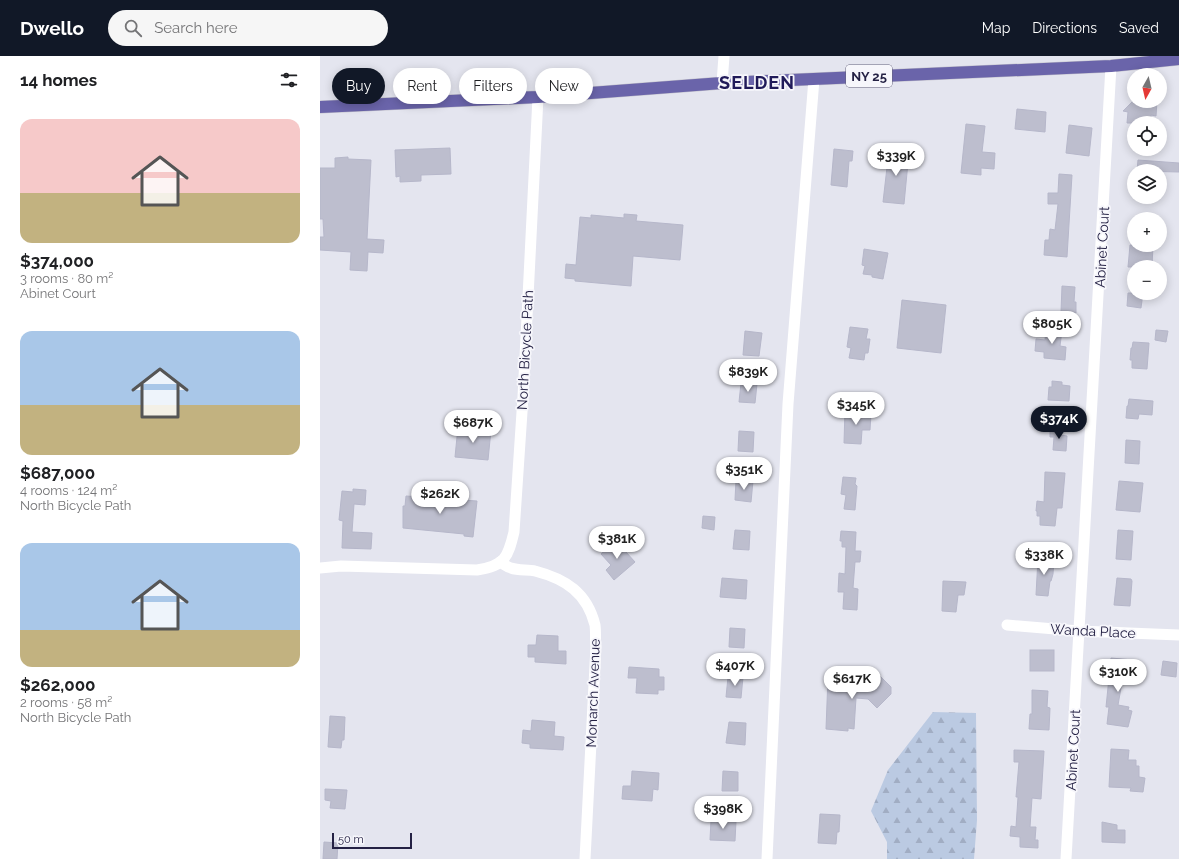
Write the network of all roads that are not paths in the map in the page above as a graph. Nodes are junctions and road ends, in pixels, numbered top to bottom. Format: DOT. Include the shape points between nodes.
graph roads {
  1 [pos="724,56"];
  2 [pos="1179,59"];
  3 [pos="1127,60"];
  4 [pos="1111,66"];
  5 [pos="814,80"];
  6 [pos="722,83"];
  7 [pos="593,93"];
  8 [pos="535,97"];
  9 [pos="538,104"];
  10 [pos="320,107"];
  11 [pos="500,562"];
  12 [pos="320,568"];
  13 [pos="1007,625"];
  14 [pos="1079,631"];
  15 [pos="1179,635"];
  16 [pos="585,859"];
  17 [pos="767,859"];
  18 [pos="1066,859"];
  1 -- 6 [label="street"];
  2 -- 3 [label="main road, NY 25"];
  3 -- 4 [label="main road, NY 25"];
  4 -- 5 [label="main road, NY 25"];
  4 -- 14 [label="street, Abinet Court"];
  5 -- 6 [label="main road, NY 25"];
  5 -- 17 [label="street" via="788,404"];
  6 -- 7 [label="main road, NY 25"];
  8 -- 10 [label="main road, NY 25"];
  9 -- 11 [label="street, North Bicycle Path" via="514,532 509,551"];
  11 -- 12 [label="street" via="492,568 478,570 341,566"];
  11 -- 16 [label="street, Monarch Avenue" via="511,568 533,570 554,576 567,584 581,594 595,626"];
  13 -- 14 [label="street, Wanda Place"];
  14 -- 15 [label="street, Wanda Place"];
  14 -- 18 [label="street, Abinet Court"];
}
